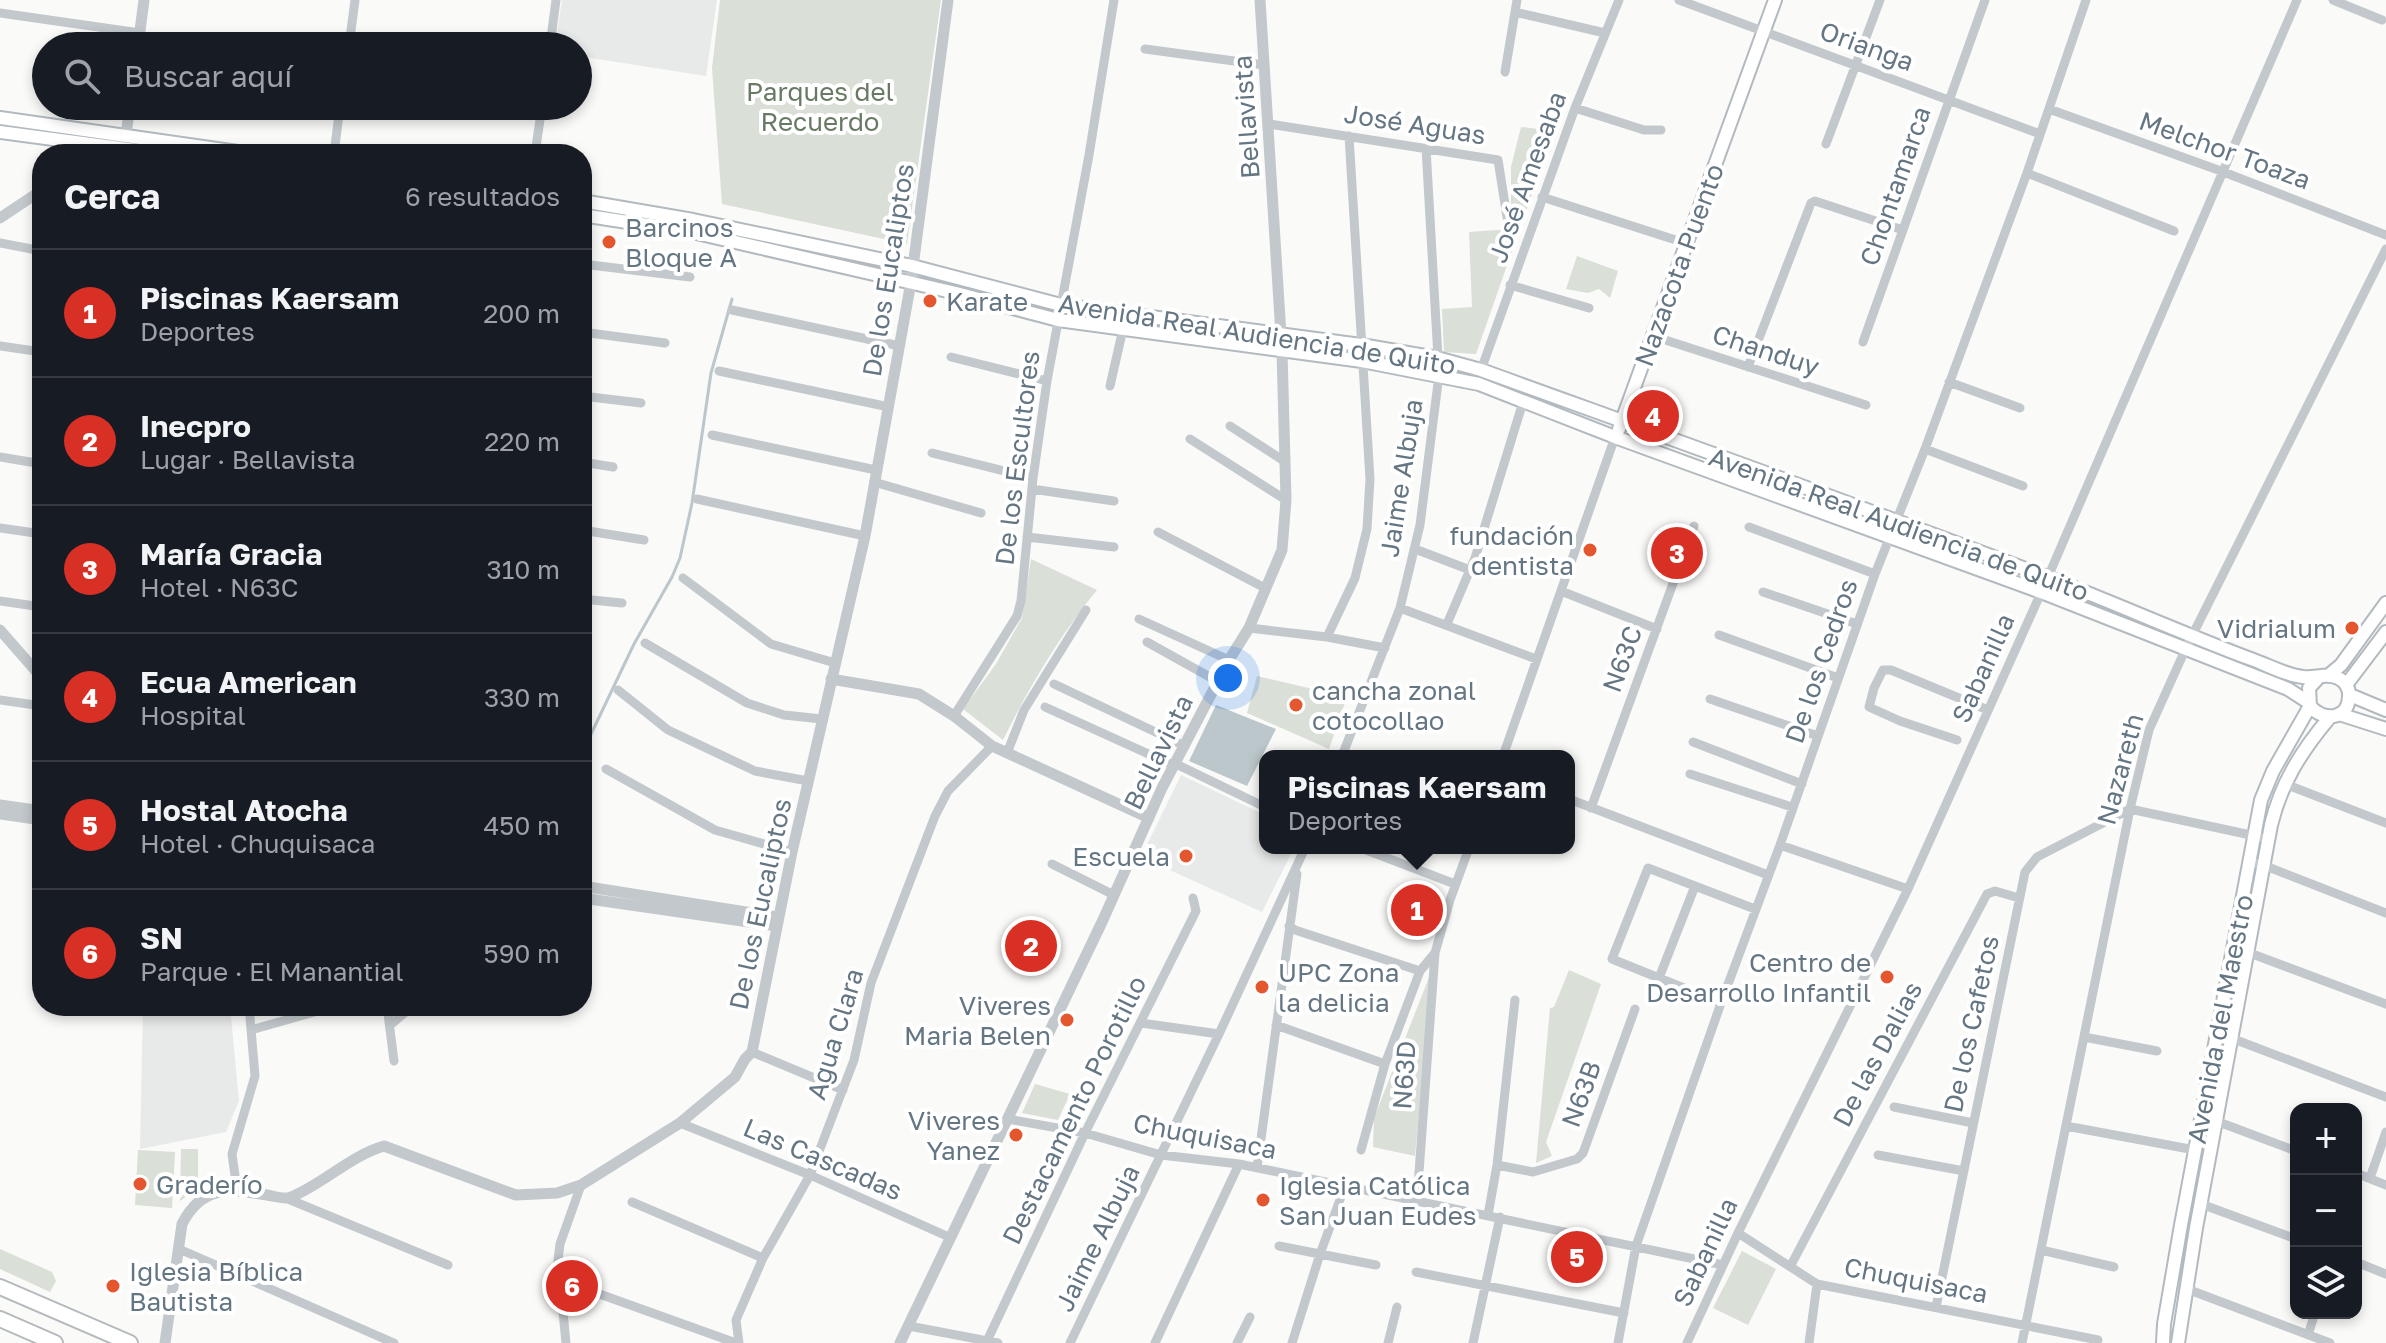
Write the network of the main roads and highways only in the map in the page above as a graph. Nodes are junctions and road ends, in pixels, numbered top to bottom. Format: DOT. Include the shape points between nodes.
graph roads {
  1 [pos="1775,0"];
  2 [pos="0,118"];
  3 [pos="0,132"];
  4 [pos="101,144"];
  5 [pos="189,144"];
  6 [pos="592,203"];
  7 [pos="592,217"];
  8 [pos="1622,421"];
  9 [pos="1615,437"];
  10 [pos="2386,603"];
  11 [pos="2386,632"];
  12 [pos="2189,642"];
  13 [pos="2324,676"];
  14 [pos="2348,690"];
  15 [pos="2309,704"];
  16 [pos="2386,710"];
  17 [pos="2335,716"];
  18 [pos="2386,729"];
  19 [pos="2229,974"];
  20 [pos="2242,977"];
  21 [pos="2206,1094"];
  22 [pos="2220,1097"];
  23 [pos="2181,1225"];
  24 [pos="2196,1228"];
  25 [pos="0,1287"];
  26 [pos="0,1319"];
  27 [pos="55,1343"];
  28 [pos="130,1343"];
  29 [pos="2163,1343"];
  30 [pos="2178,1343"];
  1 -- 8 [label="main road, Nazacota Puento"];
  2 -- 5 [label="main road"];
  3 -- 4 [label="main road"];
  6 -- 8 [label="main road, Avenida Real Audiencia de Quito" via="912,266 1061,305 1437,358"];
  7 -- 9 [label="main road, Avenida Real Audiencia de Quito" via="692,232 1058,320 1439,375 1479,384"];
  8 -- 9 [label="main road, Nazacota Puento"];
  8 -- 12 [label="main road, Avenida Real Audiencia de Quito" via="2048,577"];
  9 -- 12 [label="main road, Avenida Real Audiencia de Quito"];
  10 -- 13 [label="main road" via="2341,665"];
  11 -- 14 [label="main road"];
  12 -- 13 [label="main road, Avenida Real Audiencia de Quito" via="2297,676"];
  12 -- 15 [label="main road, Avenida Real Audiencia de Quito"];
  13 -- 14 [label="main road" via="2342,680"];
  13 -- 15 [label="main road" via="2309,688"];
  14 -- 16 [label="main road"];
  14 -- 17 [label="main road" via="2349,703"];
  15 -- 17 [label="main road" via="2321,716"];
  15 -- 19 [label="main road, Avenida del Maestro" via="2261,800"];
  17 -- 18 [label="main road"];
  17 -- 20 [label="main road, Avenida del Maestro" via="2297,759 2276,801"];
  19 -- 20 [label="main road"];
  19 -- 21 [label="main road, Avenida del Maestro"];
  20 -- 22 [label="main road, Avenida del Maestro"];
  21 -- 22 [label="main road"];
  21 -- 23 [label="main road, Avenida del Maestro"];
  22 -- 24 [label="main road, Avenida del Maestro"];
  23 -- 24 [label="main road"];
  23 -- 29 [label="main road, Avenida del Maestro"];
  24 -- 30 [label="main road, Avenida del Maestro"];
  25 -- 28 [label="main road"];
  26 -- 27 [label="main road"];
}
